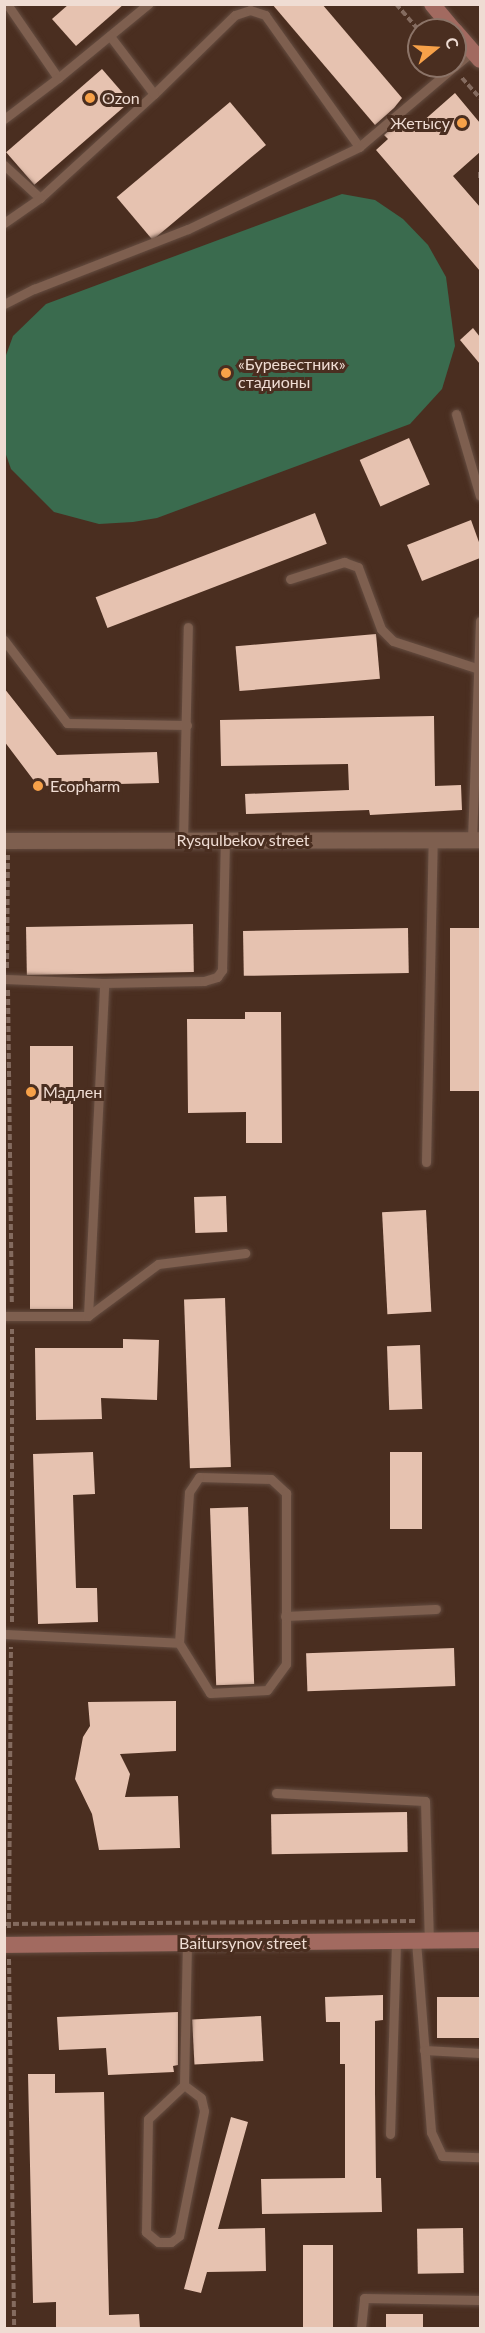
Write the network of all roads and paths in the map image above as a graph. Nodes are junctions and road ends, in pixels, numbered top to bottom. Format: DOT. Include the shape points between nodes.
graph roads {
  1 [pos="7,4"];
  2 [pos="148,4"];
  3 [pos="396,4"];
  4 [pos="432,4"];
  5 [pos="408,18"];
  6 [pos="444,18"];
  7 [pos="110,36"];
  8 [pos="57,78"];
  9 [pos="440,78"];
  10 [pos="464,78"];
  11 [pos="154,94"];
  12 [pos="480,98"];
  13 [pos="4,119"];
  14 [pos="359,147"];
  15 [pos="4,165"];
  16 [pos="480,172"];
  17 [pos="480,179"];
  18 [pos="40,198"];
  19 [pos="4,223"];
  20 [pos="4,304"];
  21 [pos="456,414"];
  22 [pos="480,496"];
  23 [pos="290,579"];
  24 [pos="480,621"];
  25 [pos="188,627"];
  26 [pos="6,645"];
  27 [pos="476,668"];
  28 [pos="187,725"];
  29 [pos="433,839"];
  30 [pos="183,840"];
  31 [pos="225,840"];
  32 [pos="476,840"];
  33 [pos="4,841"];
  34 [pos="8,868"];
  35 [pos="6,979"];
  36 [pos="104,983"];
  37 [pos="426,1162"];
  38 [pos="245,1253"];
  39 [pos="8,1316"];
  40 [pos="88,1316"];
  41 [pos="436,1609"];
  42 [pos="285,1616"];
  43 [pos="8,1634"];
  44 [pos="179,1643"];
  45 [pos="276,1793"];
  46 [pos="429,1921"];
  47 [pos="7,1924"];
  48 [pos="480,1940"];
  49 [pos="422,1941"];
  50 [pos="396,1942"];
  51 [pos="187,1943"];
  52 [pos="7,1951"];
  53 [pos="424,2050"];
  54 [pos="480,2053"];
  55 [pos="184,2085"];
  56 [pos="390,2134"];
  57 [pos="480,2157"];
  58 [pos="480,2300"];
  59 [pos="14,2328"];
  60 [pos="361,2328"];
  1 -- 8 [label="lane"];
  2 -- 7 [label="lane"];
  3 -- 5 [label="path"];
  4 -- 6 [label="main road"];
  7 -- 8 [label="lane"];
  7 -- 11 [label="lane"];
  8 -- 13 [label="lane"];
  9 -- 14 [label="lane"];
  10 -- 12 [label="path"];
  11 -- 14 [label="lane" via="236,15 250,10 265,15"];
  11 -- 18 [label="lane"];
  14 -- 20 [label="lane" via="188,229"];
  15 -- 18 [label="lane"];
  16 -- 17 [label="path"];
  18 -- 19 [label="lane"];
  21 -- 22 [label="lane"];
  23 -- 27 [label="lane" via="344,562 358,567 381,629 393,641"];
  24 -- 27 [label="lane"];
  25 -- 28 [label="lane"];
  26 -- 28 [label="lane" via="67,723"];
  27 -- 32 [label="lane"];
  28 -- 30 [label="lane"];
  29 -- 31 [label="street, Rysqulbekov street"];
  29 -- 32 [label="street, Rysqulbekov street"];
  29 -- 37 [label="lane"];
  30 -- 31 [label="street, Rysqulbekov street"];
  30 -- 33 [label="street, Rysqulbekov street"];
  31 -- 36 [label="lane" via="222,970 217,977 204,981"];
  34 -- 35 [label="path"];
  35 -- 36 [label="lane"];
  35 -- 39 [label="path"];
  36 -- 40 [label="lane"];
  38 -- 40 [label="lane" via="158,1264"];
  39 -- 40 [label="lane"];
  39 -- 43 [label="path"];
  41 -- 42 [label="lane"];
  42 -- 44 [label="lane" via="286,1664 267,1690 210,1693"];
  42 -- 44 [label="lane" via="286,1492 271,1479 199,1477 189,1492"];
  43 -- 44 [label="lane"];
  43 -- 47 [label="path"];
  45 -- 46 [label="lane" via="425,1801"];
  46 -- 47 [label="path"];
  46 -- 49 [label="lane"];
  48 -- 49 [label="main road, Baitursynov street"];
  49 -- 50 [label="main road, Baitursynov street"];
  49 -- 53 [label="lane"];
  50 -- 51 [label="main road, Baitursynov street"];
  50 -- 56 [label="lane"];
  51 -- 52 [label="main road, Baitursynov street"];
  51 -- 55 [label="lane"];
  52 -- 59 [label="path"];
  53 -- 54 [label="lane"];
  53 -- 57 [label="lane" via="431,2132 442,2156"];
  55 -- 55 [label="lane" via="148,2119 146,2232 158,2242 171,2242 179,2236 204,2111 201,2098"];
  58 -- 60 [label="lane" via="364,2298"];
}
